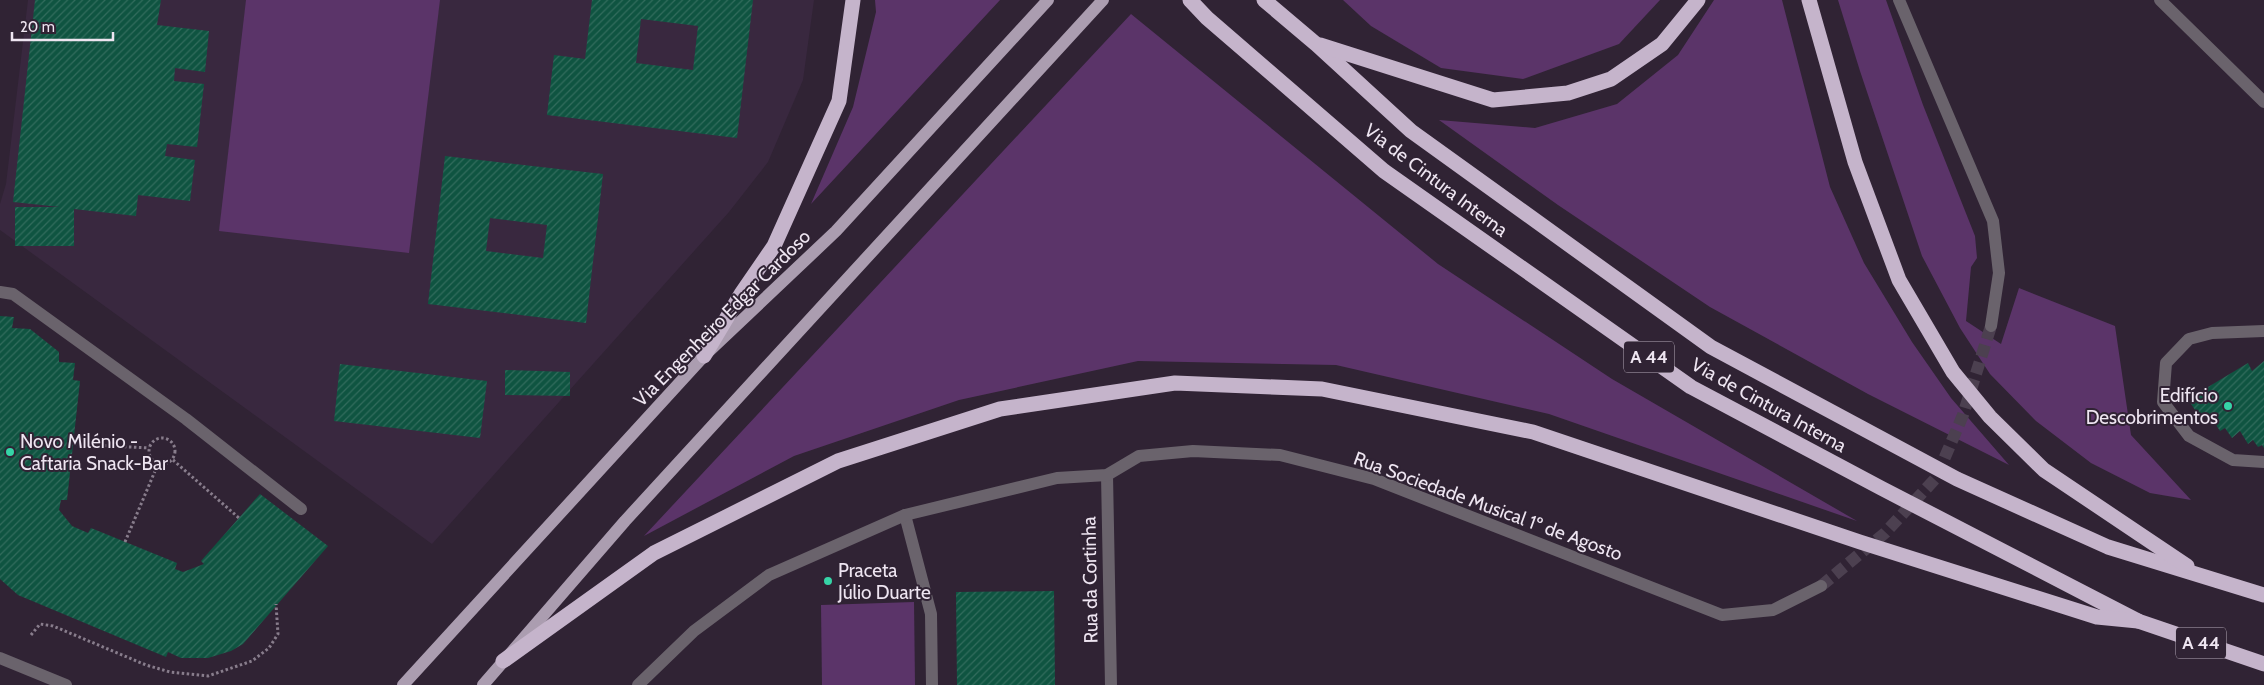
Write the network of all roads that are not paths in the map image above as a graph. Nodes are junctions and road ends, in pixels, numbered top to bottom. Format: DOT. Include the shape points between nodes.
graph roads {
  1 [pos="853,0"];
  2 [pos="1048,0"];
  3 [pos="1103,0"];
  4 [pos="1190,0"];
  5 [pos="1264,0"];
  6 [pos="1698,0"];
  7 [pos="1809,0"];
  8 [pos="1899,0"];
  9 [pos="2160,0"];
  10 [pos="1316,44"];
  11 [pos="2264,102"];
  12 [pos="0,292"];
  13 [pos="1991,326"];
  14 [pos="2264,331"];
  15 [pos="704,356"];
  16 [pos="2264,462"];
  17 [pos="1107,475"];
  18 [pos="301,509"];
  19 [pos="905,514"];
  20 [pos="2201,575"];
  21 [pos="1821,586"];
  22 [pos="2264,595"];
  23 [pos="2138,621"];
  24 [pos="0,658"];
  25 [pos="504,662"];
  26 [pos="2264,664"];
  27 [pos="66,685"];
  28 [pos="404,685"];
  29 [pos="483,685"];
  30 [pos="638,685"];
  31 [pos="932,685"];
  32 [pos="1111,685"];
  1 -- 15 [label="highway" via="839,101 774,246"];
  2 -- 15 [label="main road, Via Engenheiro Edgar Cardoso" via="836,231"];
  3 -- 25 [label="main road" via="625,521"];
  4 -- 23 [label="highway, Via de Cintura Interna / A 44" via="1384,170 1691,387"];
  5 -- 10 [label="highway, Via de Cintura Interna / A 44"];
  6 -- 10 [label="highway" via="1662,44 1611,79 1568,93 1493,100"];
  7 -- 20 [label="highway" via="1856,162 1899,280 1953,372 1990,417 2044,470"];
  8 -- 13 [label="street" via="1993,221 1998,273"];
  9 -- 11 [label="street"];
  10 -- 20 [label="highway, Via de Cintura Interna / A 44" via="1411,131 1711,347 1956,479 2108,547"];
  12 -- 18 [label="street" via="13,294 186,419"];
  14 -- 16 [label="street" via="2212,333 2189,339 2166,363 2163,402 2189,436 2234,460"];
  15 -- 28 [label="main road, Via Engenheiro Edgar Cardoso"];
  17 -- 19 [label="street" via="1057,478"];
  17 -- 21 [label="street, Rua Sociedade Musical 1º de Agosto" via="1139,456 1193,450 1280,455 1374,479 1722,615 1773,610"];
  17 -- 32 [label="street, Rua da Cortinha"];
  19 -- 30 [label="street" via="769,575 694,631"];
  19 -- 31 [label="street" via="931,614"];
  20 -- 22 [label="highway, Via de Cintura Interna / A 44"];
  23 -- 25 [label="highway" via="2087,614 1533,432 1322,389 1175,383 1000,409 838,461 654,553"];
  23 -- 26 [label="highway, Via de Cintura Interna / A 44"];
  24 -- 27 [label="street"];
  25 -- 29 [label="main road"];
}
